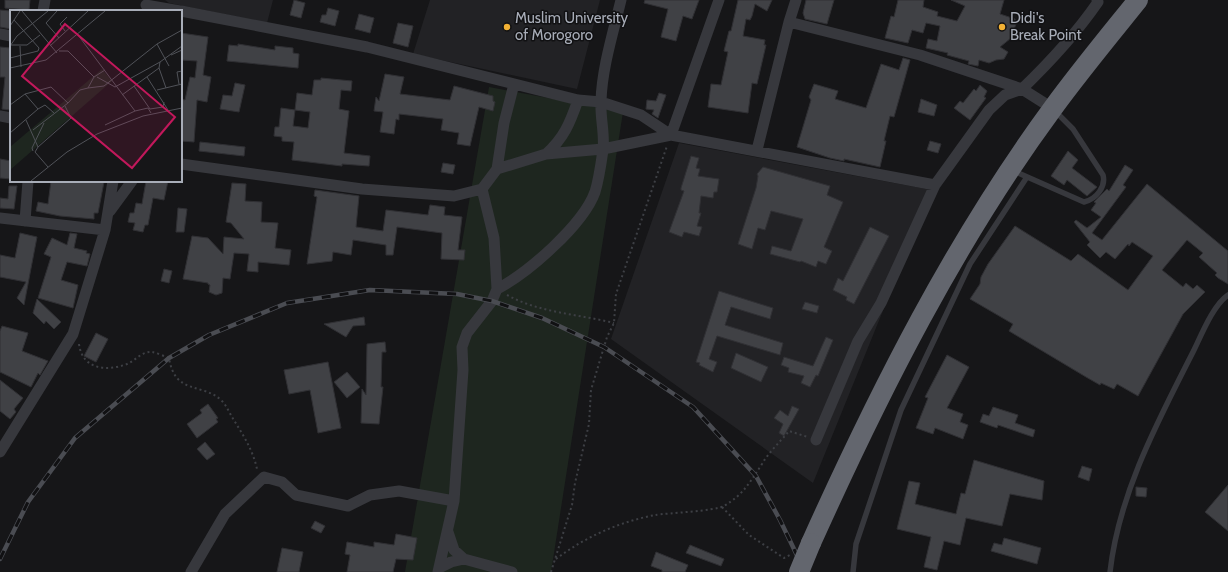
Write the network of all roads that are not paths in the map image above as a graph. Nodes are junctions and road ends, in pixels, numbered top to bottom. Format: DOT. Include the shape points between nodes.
graph roads {
  1 [pos="45,0"];
  2 [pos="621,0"];
  3 [pos="719,0"];
  4 [pos="796,0"];
  5 [pos="1097,0"];
  6 [pos="1138,0"];
  7 [pos="146,5"];
  8 [pos="43,10"];
  9 [pos="175,10"];
  10 [pos="182,11"];
  11 [pos="789,22"];
  12 [pos="0,34"];
  13 [pos="10,36"];
  14 [pos="514,84"];
  15 [pos="1022,89"];
  16 [pos="578,100"];
  17 [pos="601,102"];
  18 [pos="1052,108"];
  19 [pos="0,116"];
  20 [pos="10,118"];
  21 [pos="671,136"];
  22 [pos="603,149"];
  23 [pos="757,150"];
  24 [pos="546,154"];
  25 [pos="182,164"];
  26 [pos="497,169"];
  27 [pos="1019,173"];
  28 [pos="28,182"];
  29 [pos="113,182"];
  30 [pos="131,182"];
  31 [pos="935,184"];
  32 [pos="482,189"];
  33 [pos="108,213"];
  34 [pos="0,218"];
  35 [pos="25,221"];
  36 [pos="105,230"];
  37 [pos="497,289"];
  38 [pos="1228,295"];
  39 [pos="816,440"];
  40 [pos="0,452"];
  41 [pos="454,501"];
  42 [pos="448,532"];
  43 [pos="464,559"];
  44 [pos="438,570"];
  45 [pos="191,572"];
  46 [pos="512,572"];
  47 [pos="799,572"];
  48 [pos="853,572"];
  49 [pos="1110,572"];
  1 -- 8 [label="street"];
  2 -- 17 [label="street" via="603,78"];
  3 -- 21 [label="street"];
  4 -- 11 [label="street"];
  5 -- 15 [label="street" via="1087,18 1050,63"];
  6 -- 18 [label="highway"];
  7 -- 9 [label="street"];
  10 -- 14 [label="street" via="367,47"];
  11 -- 15 [label="street" via="920,55"];
  11 -- 23 [label="street"];
  12 -- 13 [label="street"];
  14 -- 16 [label="street"];
  14 -- 26 [label="street" via="504,123"];
  15 -- 18 [label="street"];
  15 -- 31 [label="street" via="1005,95 989,110"];
  16 -- 17 [label="street"];
  16 -- 24 [label="street" via="570,123 559,142"];
  17 -- 21 [label="street" via="641,115"];
  17 -- 22 [label="street"];
  18 -- 27 [label="highway"];
  18 -- 27 [label="lane" via="1073,129 1103,175 1104,181 1100,190 1090,201 1084,202"];
  19 -- 20 [label="street"];
  21 -- 22 [label="street"];
  21 -- 23 [label="street"];
  22 -- 24 [label="street"];
  22 -- 37 [label="street" via="600,174 594,193 573,225 525,272"];
  23 -- 31 [label="street"];
  24 -- 26 [label="street"];
  25 -- 32 [label="street" via="362,189 454,196"];
  26 -- 32 [label="street"];
  27 -- 47 [label="highway, bridge" via="962,247 884,389 846,465"];
  27 -- 48 [label="lane" via="970,264 901,410 856,544"];
  28 -- 35 [label="street"];
  29 -- 33 [label="street"];
  30 -- 33 [label="street"];
  31 -- 39 [label="street" via="881,303 858,341"];
  32 -- 37 [label="street" via="494,238"];
  33 -- 36 [label="street"];
  34 -- 35 [label="street"];
  35 -- 36 [label="street"];
  36 -- 40 [label="street" via="74,334"];
  37 -- 41 [label="street" via="492,301 467,333 462,347 463,370"];
  38 -- 49 [label="lane" via="1212,314 1153,431 1120,521"];
  41 -- 42 [label="street"];
  41 -- 45 [label="street" via="399,491 370,495 348,506 296,495 282,482 264,477 226,514"];
  42 -- 43 [label="street" via="454,550"];
  42 -- 44 [label="street"];
  43 -- 44 [label="street" via="451,562"];
  43 -- 46 [label="street"];
}
